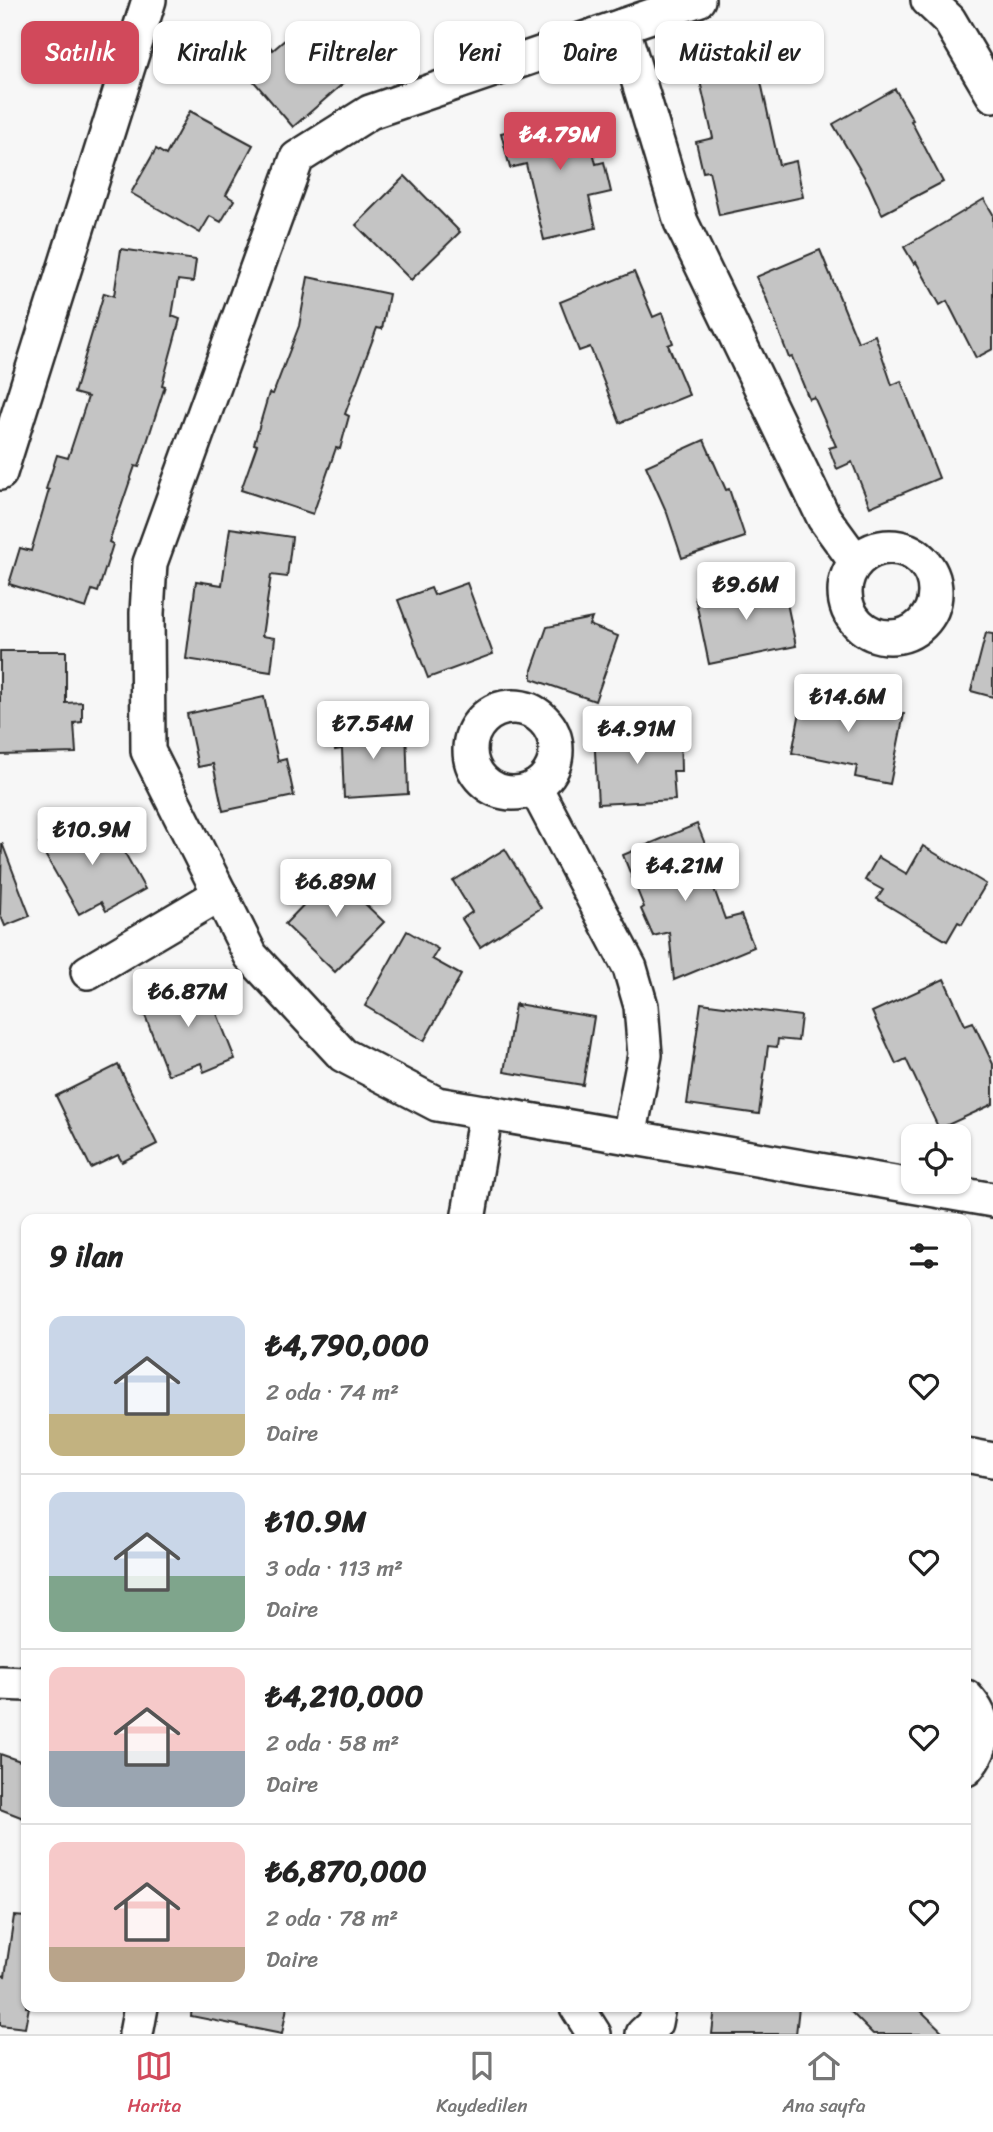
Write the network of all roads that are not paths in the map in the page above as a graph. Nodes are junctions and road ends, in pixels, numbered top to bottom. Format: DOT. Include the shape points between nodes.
graph roads {
  1 [pos="149,0"];
  2 [pos="928,0"];
  3 [pos="683,3"];
  4 [pos="635,21"];
  5 [pos="539,54"];
  6 [pos="639,84"];
  7 [pos="993,94"];
  8 [pos="0,473"];
  9 [pos="856,562"];
  10 [pos="535,787"];
  11 [pos="220,894"];
  12 [pos="88,972"];
  13 [pos="486,1112"];
  14 [pos="629,1137"];
  15 [pos="993,1200"];
  16 [pos="469,1214"];
  17 [pos="0,1683"];
  18 [pos="21,1684"];
  19 [pos="971,1702"];
  20 [pos="971,1763"];
  21 [pos="140,2012"];
  22 [pos="580,2012"];
  23 [pos="657,2012"];
  24 [pos="136,2034"];
  25 [pos="594,2034"];
  26 [pos="643,2034"];
  1 -- 8 [label="street"];
  2 -- 7 [label="street" via="949,20"];
  3 -- 4 [label="street"];
  5 -- 11 [label="street" via="370,112 297,158 150,564 148,751"];
  6 -- 9 [label="street" via="681,222 824,518"];
  10 -- 14 [label="street" via="630,968 641,1006 645,1055"];
  11 -- 12 [label="street"];
  11 -- 13 [label="street" via="251,956 343,1055 437,1104"];
  13 -- 14 [label="street"];
  13 -- 16 [label="street"];
  14 -- 15 [label="street"];
  17 -- 18 [label="street"];
  19 -- 20 [label="street" via="982,1722 982,1739"];
  21 -- 24 [label="street"];
  22 -- 25 [label="street"];
  23 -- 26 [label="street" via="655,2023"];
}
